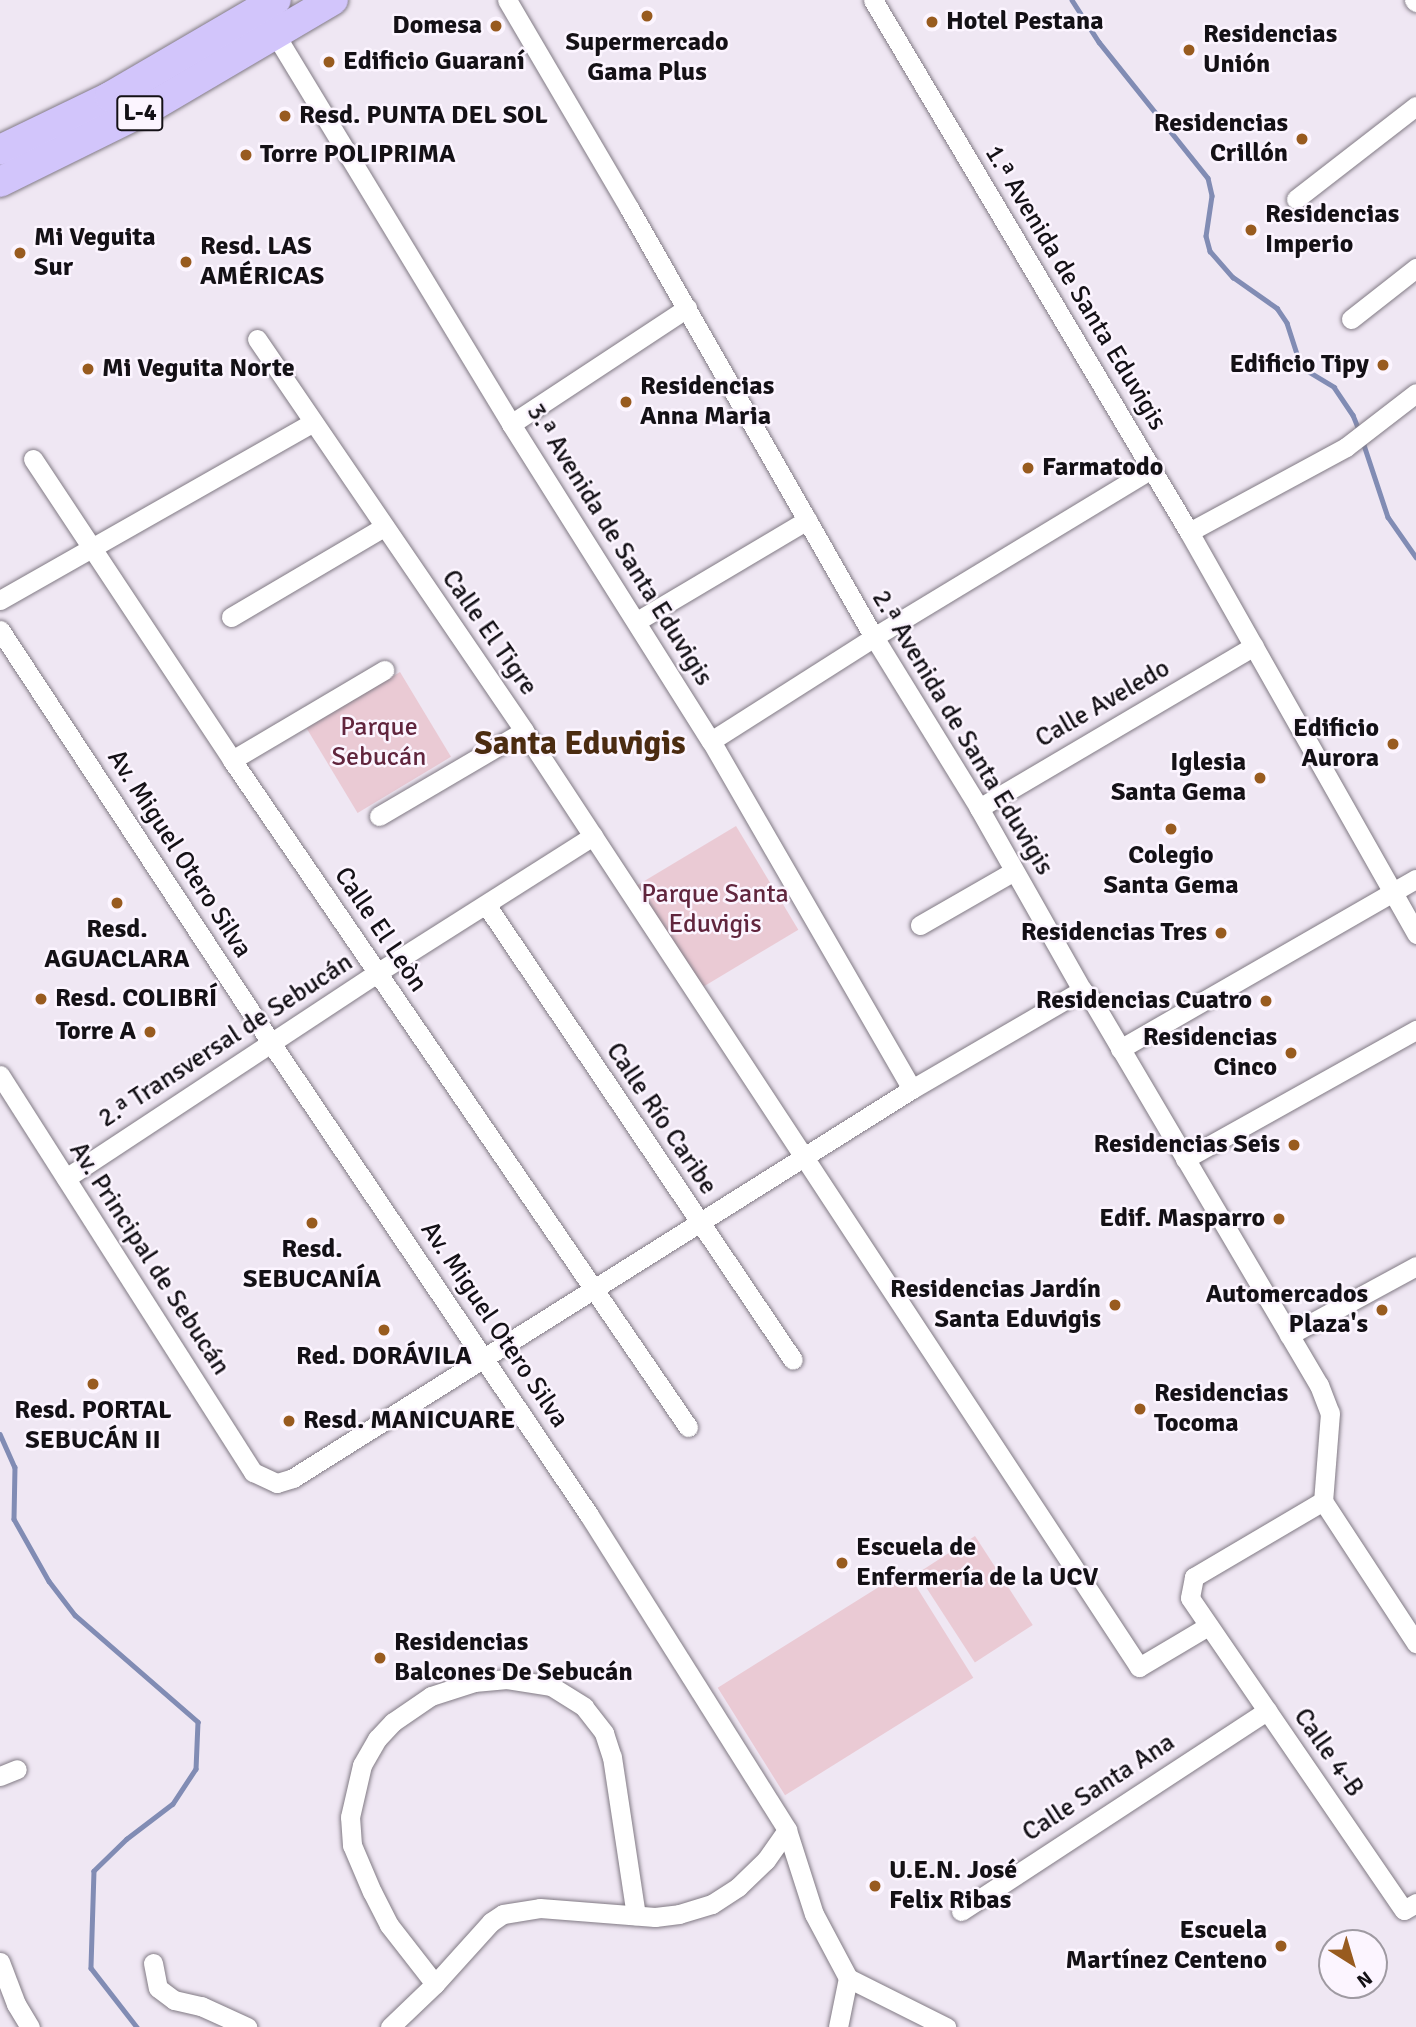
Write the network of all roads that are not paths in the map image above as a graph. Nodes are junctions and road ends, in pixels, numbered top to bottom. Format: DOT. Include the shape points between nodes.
graph roads {
  1 [pos="276,0"];
  2 [pos="334,0"];
  3 [pos="507,0"];
  4 [pos="873,0"];
  5 [pos="275,34"];
  6 [pos="1416,106"];
  7 [pos="0,150"];
  8 [pos="0,182"];
  9 [pos="1296,200"];
  10 [pos="1416,268"];
  11 [pos="687,308"];
  12 [pos="1351,319"];
  13 [pos="257,339"];
  14 [pos="1416,393"];
  15 [pos="313,422"];
  16 [pos="511,424"];
  17 [pos="33,459"];
  18 [pos="1151,469"];
  19 [pos="807,520"];
  20 [pos="384,527"];
  21 [pos="1189,533"];
  22 [pos="93,547"];
  23 [pos="0,600"];
  24 [pos="231,617"];
  25 [pos="637,621"];
  26 [pos="0,630"];
  27 [pos="874,636"];
  28 [pos="1254,646"];
  29 [pos="384,670"];
  30 [pos="524,731"];
  31 [pos="711,740"];
  32 [pos="232,760"];
  33 [pos="979,808"];
  34 [pos="379,816"];
  35 [pos="593,836"];
  36 [pos="1014,871"];
  37 [pos="1416,879"];
  38 [pos="1393,892"];
  39 [pos="487,906"];
  40 [pos="920,925"];
  41 [pos="1416,934"];
  42 [pos="377,973"];
  43 [pos="1082,989"];
  44 [pos="1416,1030"];
  45 [pos="271,1042"];
  46 [pos="1121,1049"];
  47 [pos="0,1075"];
  48 [pos="912,1089"];
  49 [pos="7,1100"];
  50 [pos="805,1156"];
  51 [pos="1185,1159"];
  52 [pos="66,1178"];
  53 [pos="699,1222"];
  54 [pos="1416,1266"];
  55 [pos="593,1290"];
  56 [pos="1289,1335"];
  57 [pos="485,1358"];
  58 [pos="793,1360"];
  59 [pos="688,1427"];
  60 [pos="1323,1502"];
  61 [pos="1208,1626"];
  62 [pos="1416,1643"];
  63 [pos="1267,1711"];
  64 [pos="787,1830"];
  65 [pos="1410,1907"];
  66 [pos="961,1911"];
  67 [pos="636,1915"];
  68 [pos="0,1962"];
  69 [pos="153,1963"];
  70 [pos="848,1978"];
  71 [pos="435,1984"];
  72 [pos="30,2027"];
  73 [pos="247,2027"];
  74 [pos="390,2027"];
  75 [pos="838,2027"];
  76 [pos="946,2027"];
  1 -- 7 [label="main road, L-4" via="110,97"];
  2 -- 5 [label="main road, L-4"];
  3 -- 11 [label="street, 2.ª Avenida de Santa Eduvigis"];
  4 -- 18 [label="street, 1.ª Avenida de Santa Eduvigis"];
  5 -- 8 [label="main road, L-4" via="146,110"];
  5 -- 16 [label="street, 3.ª Avenida de Santa Eduvigis"];
  6 -- 9 [label="street"];
  10 -- 12 [label="street"];
  11 -- 16 [label="street"];
  11 -- 19 [label="street, 2.ª Avenida de Santa Eduvigis"];
  13 -- 15 [label="street, Calle El Tigre"];
  14 -- 21 [label="street" via="1346,447"];
  15 -- 20 [label="street, Calle El Tigre"];
  15 -- 22 [label="street"];
  16 -- 25 [label="street, 3.ª Avenida de Santa Eduvigis"];
  17 -- 22 [label="street, Calle El Leòn"];
  18 -- 21 [label="street, 1.ª Avenida de Santa Eduvigis"];
  18 -- 27 [label="street"];
  19 -- 25 [label="street"];
  19 -- 27 [label="street, 2.ª Avenida de Santa Eduvigis"];
  20 -- 24 [label="street"];
  20 -- 30 [label="street, Calle El Tigre"];
  21 -- 28 [label="street, 1.ª Avenida de Santa Eduvigis"];
  22 -- 23 [label="street"];
  22 -- 32 [label="street, Calle El Leòn"];
  25 -- 31 [label="street, 3.ª Avenida de Santa Eduvigis"];
  26 -- 45 [label="street, Av. Miguel Otero Silva"];
  27 -- 31 [label="street"];
  27 -- 33 [label="street, 2.ª Avenida de Santa Eduvigis"];
  28 -- 33 [label="street, Calle Aveledo"];
  28 -- 38 [label="street, 1.ª Avenida de Santa Eduvigis"];
  29 -- 32 [label="street"];
  30 -- 34 [label="street"];
  30 -- 35 [label="street, Calle El Tigre"];
  31 -- 48 [label="street, 3.ª Avenida de Santa Eduvigis"];
  32 -- 42 [label="street, Calle El Leòn"];
  33 -- 36 [label="street, 2.ª Avenida de Santa Eduvigis"];
  35 -- 39 [label="street, 2.ª Transversal de Sebucán"];
  35 -- 50 [label="street, Calle El Tigre"];
  36 -- 40 [label="street"];
  36 -- 43 [label="street, 2.ª Avenida de Santa Eduvigis"];
  37 -- 38 [label="street"];
  38 -- 41 [label="street, 1.ª Avenida de Santa Eduvigis"];
  38 -- 46 [label="street"];
  39 -- 42 [label="street, 2.ª Transversal de Sebucán"];
  39 -- 53 [label="street, Calle Río Caribe"];
  42 -- 45 [label="street, 2.ª Transversal de Sebucán"];
  42 -- 55 [label="street, Calle El Leòn"];
  43 -- 46 [label="street, 2.ª Avenida de Santa Eduvigis"];
  43 -- 48 [label="street"];
  44 -- 51 [label="street"];
  45 -- 52 [label="street, 2.ª Transversal de Sebucán"];
  45 -- 57 [label="street, Av. Miguel Otero Silva"];
  46 -- 51 [label="street, 2.ª Avenida de Santa Eduvigis"];
  47 -- 49 [label="street, Av. Principal de Sebucán"];
  48 -- 50 [label="street"];
  49 -- 52 [label="street, Av. Principal de Sebucán"];
  50 -- 53 [label="street"];
  50 -- 61 [label="street, Calle El Tigre" via="1139,1667"];
  51 -- 56 [label="street, 2.ª Avenida de Santa Eduvigis"];
  52 -- 57 [label="street, Av. Principal de Sebucán" via="253,1472 277,1483 293,1478"];
  53 -- 55 [label="street"];
  53 -- 58 [label="street, Calle Río Caribe"];
  54 -- 56 [label="street"];
  55 -- 57 [label="street"];
  55 -- 59 [label="street, Calle El Leòn"];
  56 -- 60 [label="street, 2.ª Avenida de Santa Eduvigis" via="1330,1413"];
  57 -- 64 [label="street, Av. Miguel Otero Silva"];
  60 -- 61 [label="street, Calle 4-B" via="1194,1577 1190,1598"];
  60 -- 62 [label="street"];
  61 -- 63 [label="street, Calle 4-B"];
  63 -- 65 [label="street, Calle 4-B"];
  63 -- 66 [label="street, Calle Santa Ana"];
  64 -- 67 [label="street" via="766,1860 738,1887 712,1903 680,1914"];
  64 -- 70 [label="street, Av. Miguel Otero Silva" via="814,1914"];
  67 -- 71 [label="street" via="540,1908 503,1913"];
  67 -- 71 [label="street" via="612,1757 604,1733 584,1707 551,1686 507,1679 474,1682 430,1696 377,1739 362,1765 350,1817 352,1845 372,1892 389,1925"];
  68 -- 72 [label="street"];
  69 -- 73 [label="street" via="158,1988 174,2000 201,2006"];
  70 -- 75 [label="street"];
  70 -- 76 [label="street"];
  71 -- 74 [label="street"];
}
